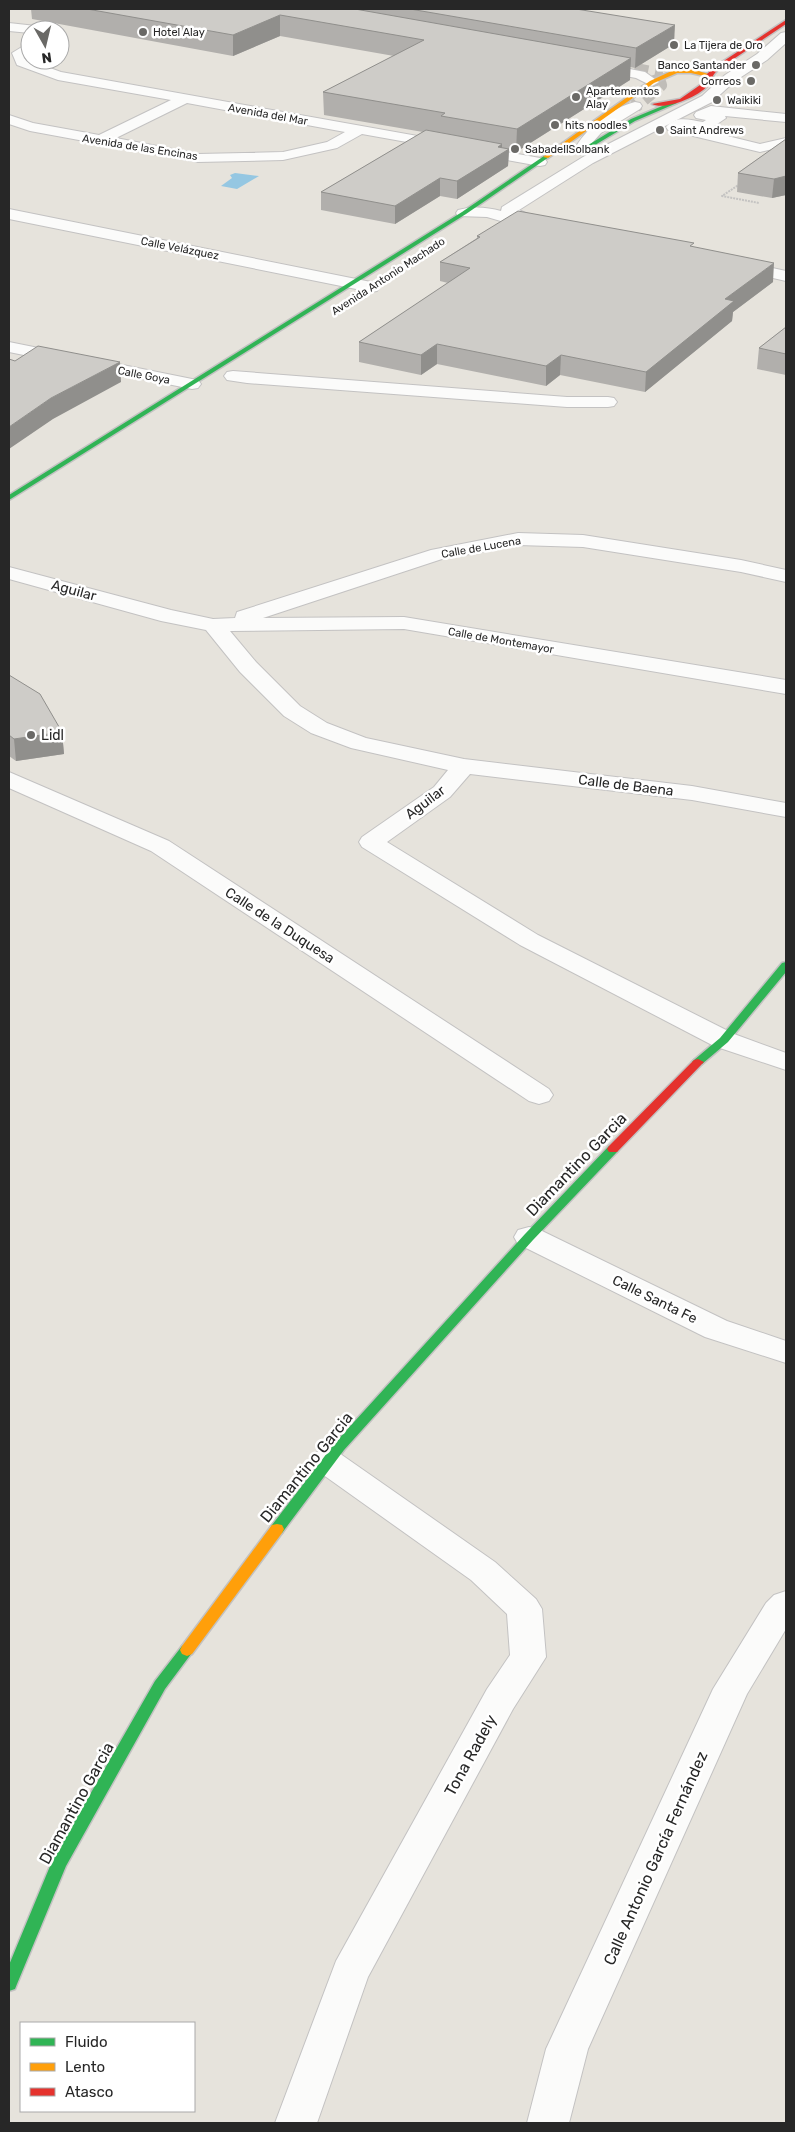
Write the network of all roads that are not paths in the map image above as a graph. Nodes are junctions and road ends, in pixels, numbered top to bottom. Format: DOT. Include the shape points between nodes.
graph roads {
  1 [pos="786,9"];
  2 [pos="786,22"];
  3 [pos="744,36"];
  4 [pos="786,36"];
  5 [pos="737,54"];
  6 [pos="762,57"];
  7 [pos="778,59"];
  8 [pos="698,63"];
  9 [pos="39,70"];
  10 [pos="678,71"];
  11 [pos="709,75"];
  12 [pos="652,82"];
  13 [pos="185,99"];
  14 [pos="675,103"];
  15 [pos="691,107"];
  16 [pos="633,108"];
  17 [pos="706,112"];
  18 [pos="786,118"];
  19 [pos="9,119"];
  20 [pos="657,123"];
  21 [pos="786,124"];
  22 [pos="678,125"];
  23 [pos="359,130"];
  24 [pos="784,140"];
  25 [pos="99,141"];
  26 [pos="572,157"];
  27 [pos="540,162"];
  28 [pos="464,212"];
  29 [pos="488,212"];
  30 [pos="9,214"];
  31 [pos="546,224"];
  32 [pos="564,232"];
  33 [pos="448,237"];
  34 [pos="717,260"];
  35 [pos="786,276"];
  36 [pos="376,283"];
  37 [pos="353,290"];
  38 [pos="9,348"];
  39 [pos="250,365"];
  40 [pos="229,378"];
  41 [pos="192,384"];
  42 [pos="608,402"];
  43 [pos="9,498"];
  44 [pos="9,573"];
  45 [pos="786,576"];
  46 [pos="213,625"];
  47 [pos="786,687"];
  48 [pos="464,766"];
  49 [pos="9,779"];
  50 [pos="786,810"];
  51 [pos="786,965"];
  52 [pos="724,1040"];
  53 [pos="786,1062"];
  54 [pos="539,1095"];
  55 [pos="529,1237"];
  56 [pos="786,1352"];
  57 [pos="327,1462"];
  58 [pos="786,1604"];
  59 [pos="9,1984"];
  60 [pos="296,2123"];
  61 [pos="548,2123"];
  1 -- 3 [label="main road"];
  2 -- 5 [label="main road"];
  4 -- 6 [label="street"];
  5 -- 6 [label="street"];
  5 -- 11 [label="main road"];
  6 -- 7 [label="street"];
  6 -- 15 [label="street" via="730,78 707,99"];
  8 -- 10 [label="main road"];
  9 -- 13 [label="street, Avenida del Mar"];
  10 -- 11 [label="main road"];
  10 -- 12 [label="main road"];
  10 -- 12 [label="street" via="583,60 640,75"];
  11 -- 14 [label="main road, Avenida Antonio Machado" via="706,84"];
  12 -- 16 [label="main road"];
  13 -- 23 [label="street, Avenida del Mar"];
  13 -- 25 [label="street"];
  14 -- 15 [label="street"];
  14 -- 16 [label="main road, Avenida Antonio Machado"];
  14 -- 16 [label="main road" via="647,103"];
  15 -- 17 [label="street"];
  15 -- 20 [label="street"];
  16 -- 20 [label="street"];
  16 -- 26 [label="street" via="596,131"];
  16 -- 27 [label="main road, Avenida Antonio Machado" via="613,108"];
  17 -- 18 [label="street"];
  17 -- 21 [label="street" via="731,119"];
  17 -- 22 [label="street" via="701,115 719,118 706,127"];
  19 -- 25 [label="street, Avenida de las Encinas" via="30,127"];
  20 -- 22 [label="street"];
  20 -- 31 [label="street" via="588,160 508,210 527,220"];
  22 -- 24 [label="street"];
  23 -- 25 [label="street, Avenida de las Encinas" via="332,145 283,156 198,158"];
  23 -- 27 [label="street, Avenida del Mar"];
  26 -- 29 [label="main road, Avenida Antonio Machado"];
  27 -- 28 [label="main road, Avenida Antonio Machado"];
  28 -- 29 [label="street"];
  28 -- 37 [label="main road, Avenida Antonio Machado"];
  29 -- 32 [label="street" via="535,227"];
  29 -- 33 [label="main road, Avenida Antonio Machado"];
  30 -- 37 [label="street, Calle Velázquez"];
  34 -- 35 [label="street"];
  36 -- 37 [label="street, Calle Velázquez"];
  37 -- 41 [label="main road, Avenida Antonio Machado"];
  38 -- 41 [label="street, Calle Goya"];
  39 -- 40 [label="main road"];
  40 -- 42 [label="street" via="567,402"];
  41 -- 43 [label="main road, Avenida Antonio Machado"];
  44 -- 46 [label="street, Aguilar"];
  45 -- 46 [label="street, Calle de Lucena" via="583,541 518,539 438,554 273,609"];
  46 -- 47 [label="street, Calle de Montemayor" via="404,623"];
  46 -- 48 [label="street, Aguilar" via="286,705 319,728 359,743"];
  48 -- 50 [label="street, Calle de Baena" via="692,793"];
  48 -- 52 [label="street, Aguilar" via="442,792 371,842 529,940"];
  49 -- 54 [label="street, Calle de la Duquesa" via="160,846"];
  51 -- 52 [label="main road, Diamantino Garcia"];
  52 -- 53 [label="street"];
  52 -- 55 [label="main road, Diamantino Garcia" via="694,1065"];
  55 -- 56 [label="street, Calle Santa Fe" via="716,1329"];
  55 -- 57 [label="main road, Diamantino Garcia"];
  57 -- 59 [label="main road, Diamantino Garcia" via="160,1685 59,1864"];
  57 -- 60 [label="street, Tona Radely" via="483,1571 524,1609 528,1657 500,1699 350,1973"];
  58 -- 61 [label="street, Calle Antonio García Fernández" via="731,1689 568,2050"];
}
